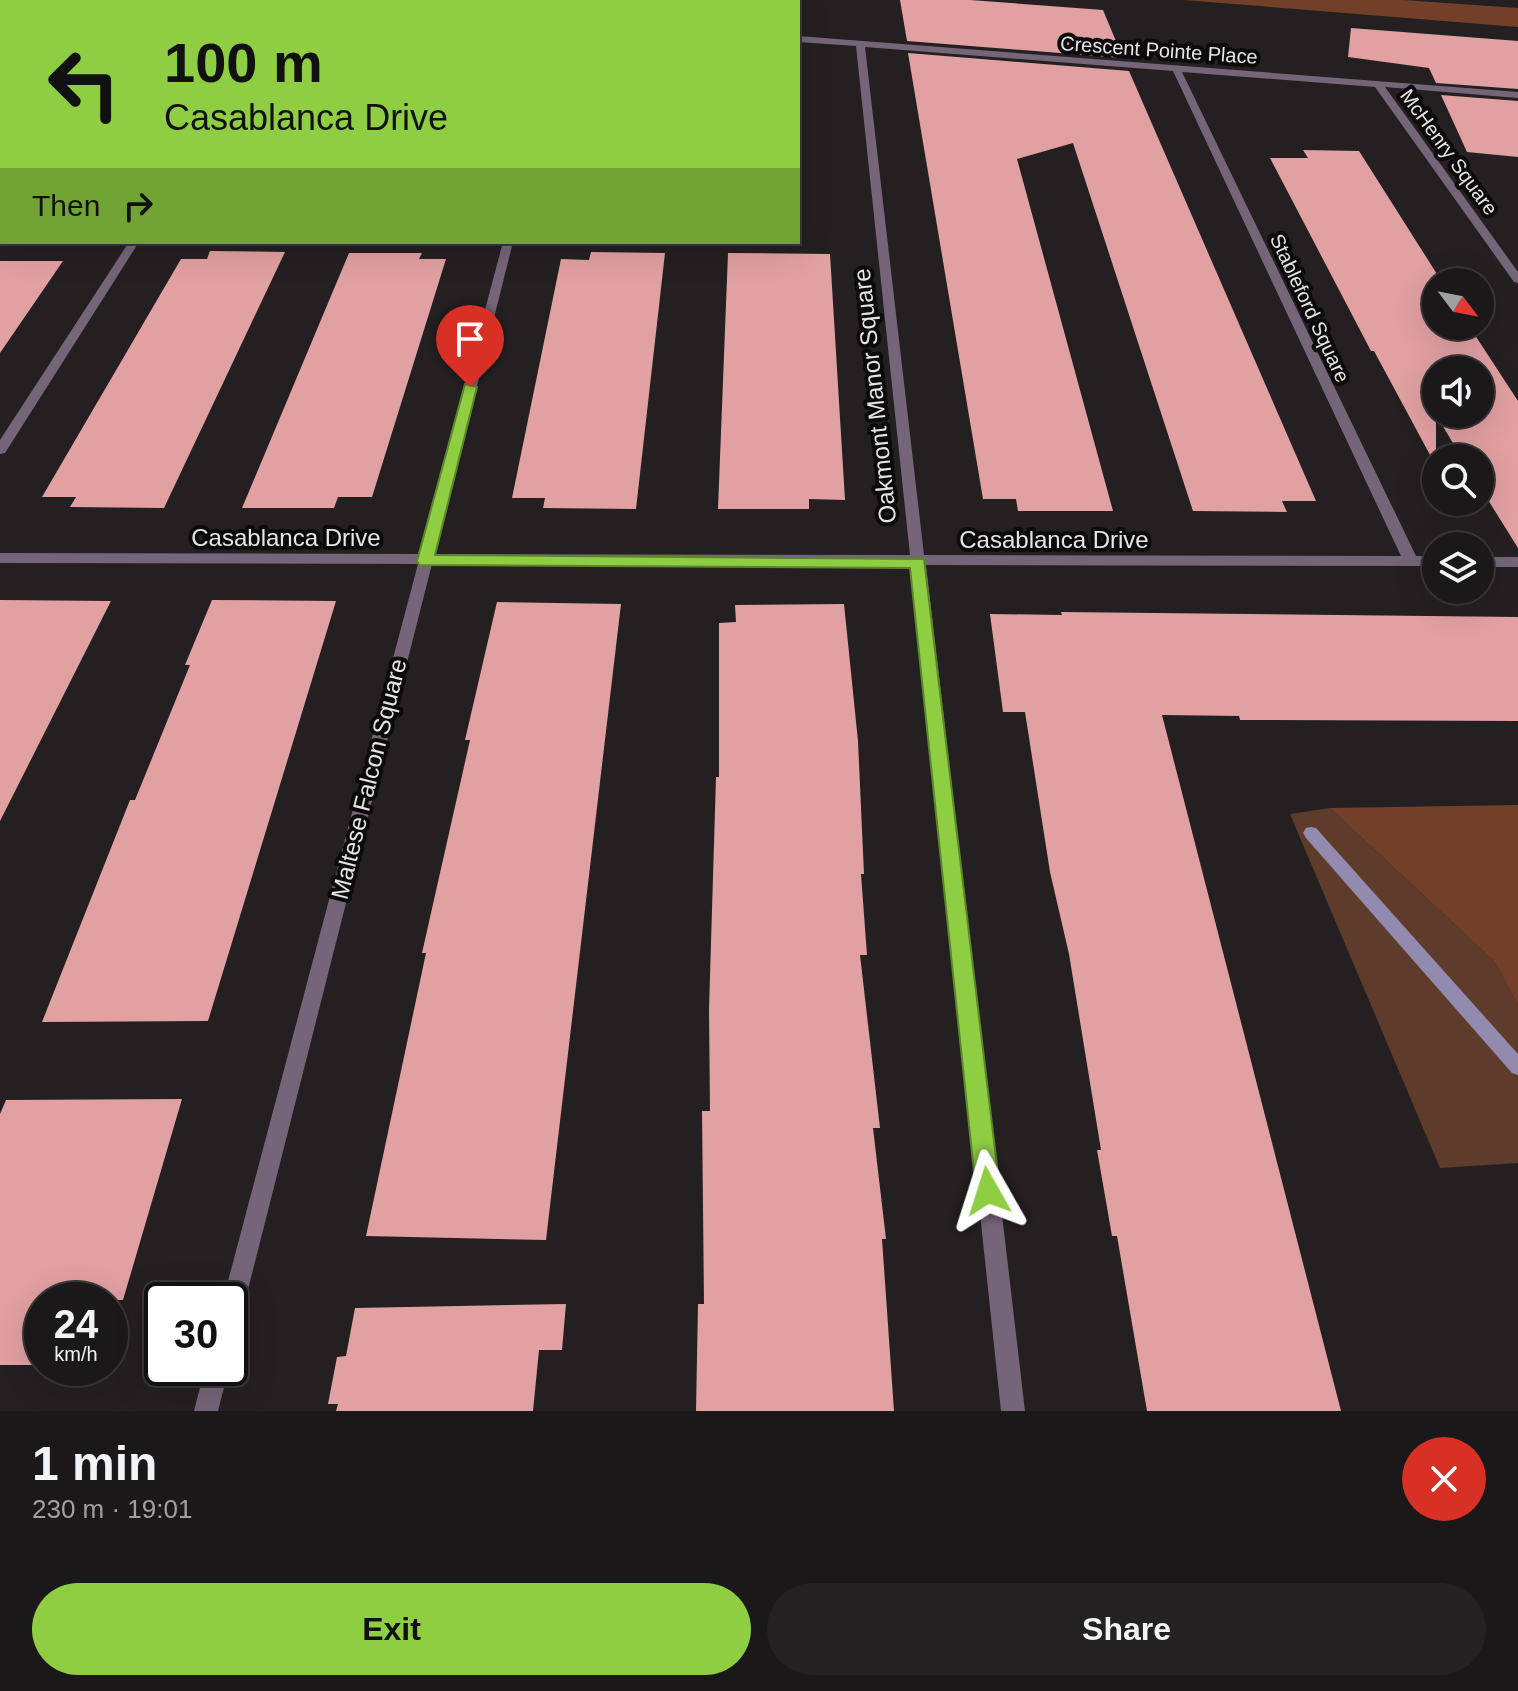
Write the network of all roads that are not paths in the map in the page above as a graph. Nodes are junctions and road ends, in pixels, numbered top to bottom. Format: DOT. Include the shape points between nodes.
graph roads {
  1 [pos="800,39"];
  2 [pos="860,44"];
  3 [pos="1177,70"];
  4 [pos="1378,84"];
  5 [pos="1518,95"];
  6 [pos="133,244"];
  7 [pos="507,244"];
  8 [pos="1518,280"];
  9 [pos="0,450"];
  10 [pos="0,558"];
  11 [pos="425,561"];
  12 [pos="1411,561"];
  13 [pos="1422,561"];
  14 [pos="1494,562"];
  15 [pos="1518,562"];
  16 [pos="918,563"];
  17 [pos="239,1282"];
  18 [pos="212,1386"];
  19 [pos="206,1411"];
  20 [pos="1013,1411"];
  1 -- 2 [label="street, Crescent Pointe Place"];
  2 -- 3 [label="street, Crescent Pointe Place"];
  2 -- 16 [label="street, Oakmont Manor Square"];
  3 -- 4 [label="street, Crescent Pointe Place"];
  3 -- 12 [label="street, Stableford Square"];
  4 -- 5 [label="street, Crescent Pointe Place"];
  4 -- 8 [label="street, McHenry Square"];
  6 -- 9 [label="street"];
  7 -- 11 [label="street, Maltese Falcon Square"];
  10 -- 11 [label="street, Casablanca Drive"];
  11 -- 16 [label="street, Casablanca Drive"];
  11 -- 17 [label="street, Maltese Falcon Square"];
  12 -- 13 [label="street, Casablanca Drive"];
  12 -- 16 [label="street, Casablanca Drive"];
  14 -- 15 [label="street"];
  16 -- 20 [label="street, Oakmont Manor Square"];
  18 -- 19 [label="street"];
}
